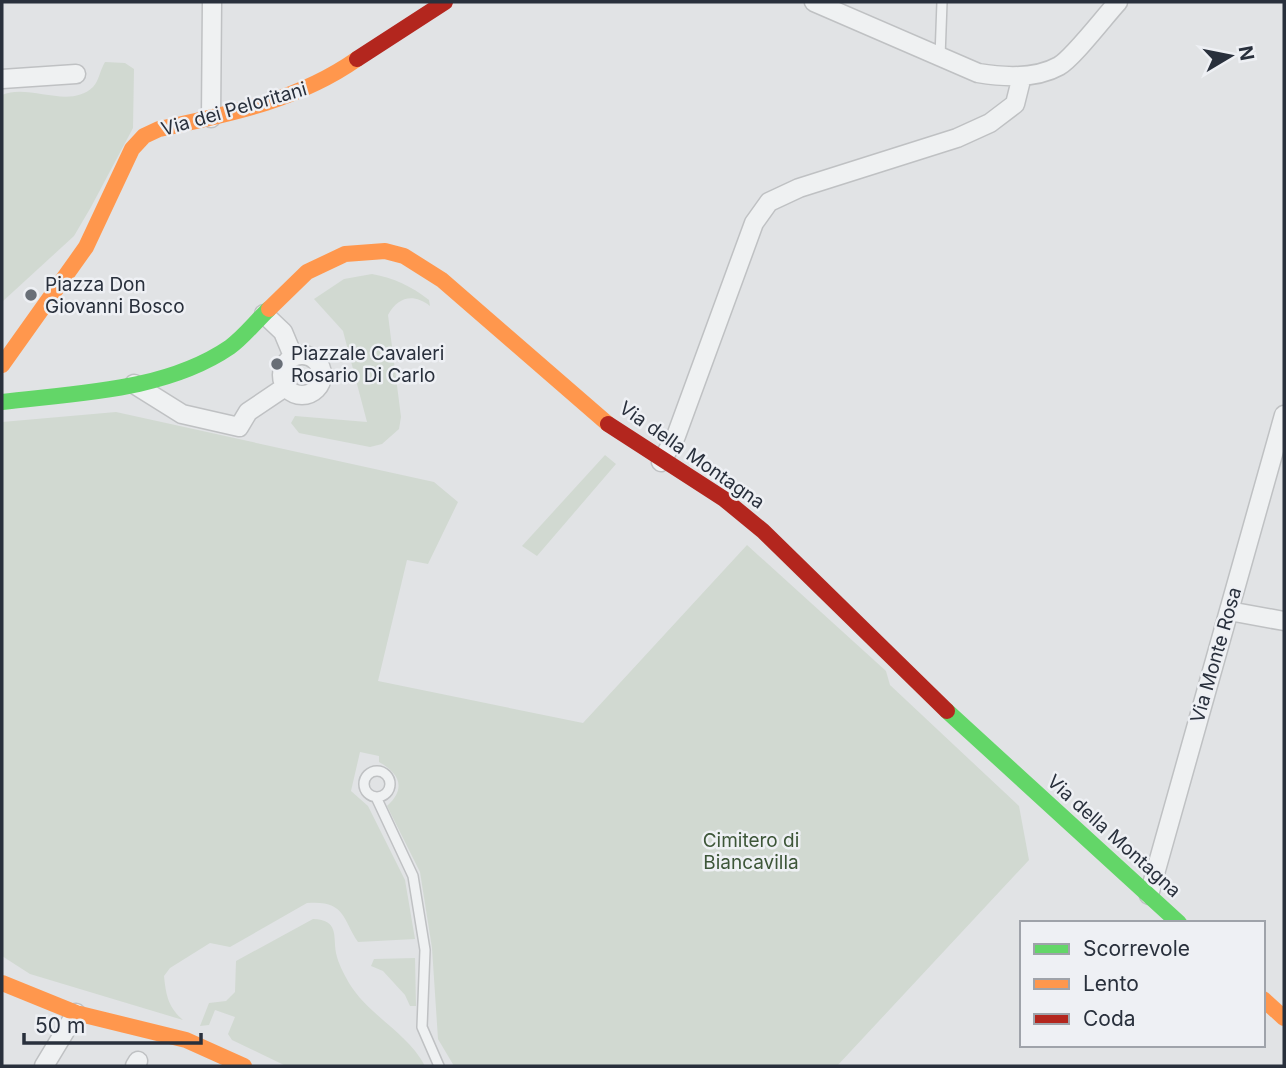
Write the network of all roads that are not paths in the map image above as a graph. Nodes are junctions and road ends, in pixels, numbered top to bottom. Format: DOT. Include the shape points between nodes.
graph roads {
  1 [pos="212,2"];
  2 [pos="445,2"];
  3 [pos="814,2"];
  4 [pos="942,2"];
  5 [pos="1118,2"];
  6 [pos="940,57"];
  7 [pos="76,74"];
  8 [pos="1022,76"];
  9 [pos="2,79"];
  10 [pos="211,118"];
  11 [pos="264,314"];
  12 [pos="293,356"];
  13 [pos="2,365"];
  14 [pos="134,384"];
  15 [pos="285,387"];
  16 [pos="2,402"];
  17 [pos="1284,415"];
  18 [pos="661,462"];
  19 [pos="1229,611"];
  20 [pos="1284,621"];
  21 [pos="376,797"];
  22 [pos="1149,895"];
  23 [pos="1177,921"];
  24 [pos="3,987"];
  25 [pos="1265,1001"];
  26 [pos="76,1013"];
  27 [pos="1284,1018"];
  28 [pos="44,1066"];
  29 [pos="244,1066"];
  30 [pos="439,1066"];
  1 -- 10 [label="street"];
  2 -- 10 [label="street, Via dei Peloritani" via="420,14 322,82"];
  3 -- 6 [label="street"];
  4 -- 6 [label="lane"];
  5 -- 8 [label="street" via="1059,66"];
  6 -- 8 [label="street" via="978,73"];
  7 -- 9 [label="street"];
  8 -- 18 [label="street" via="1015,104 990,124 769,202 754,223 676,436"];
  10 -- 13 [label="street, Via dei Peloritani" via="159,129 132,149 86,247"];
  11 -- 12 [label="street" via="283,332"];
  11 -- 14 [label="street, Via della Montagna" via="216,357 189,370"];
  11 -- 18 [label="street, Via della Montagna" via="307,272 345,254 385,251 404,256 442,279 615,430"];
  12 -- 15 [label="street" via="284,364"];
  12 -- 15 [label="street" via="315,358 323,380 317,390 306,395"];
  14 -- 15 [label="street" via="182,414 239,427 248,412"];
  14 -- 16 [label="street, Via della Montagna"];
  17 -- 19 [label="street, Via Monte Rosa"];
  18 -- 22 [label="street, Via della Montagna" via="724,499 763,531 940,705"];
  19 -- 20 [label="street"];
  19 -- 22 [label="street, Via Monte Rosa"];
  21 -- 30 [label="lane" via="414,877 425,950 422,1027"];
  22 -- 23 [label="street, Via della Montagna"];
  24 -- 26 [label="street"];
  25 -- 27 [label="street"];
  26 -- 28 [label="street"];
  26 -- 29 [label="street" via="186,1040"];
}
